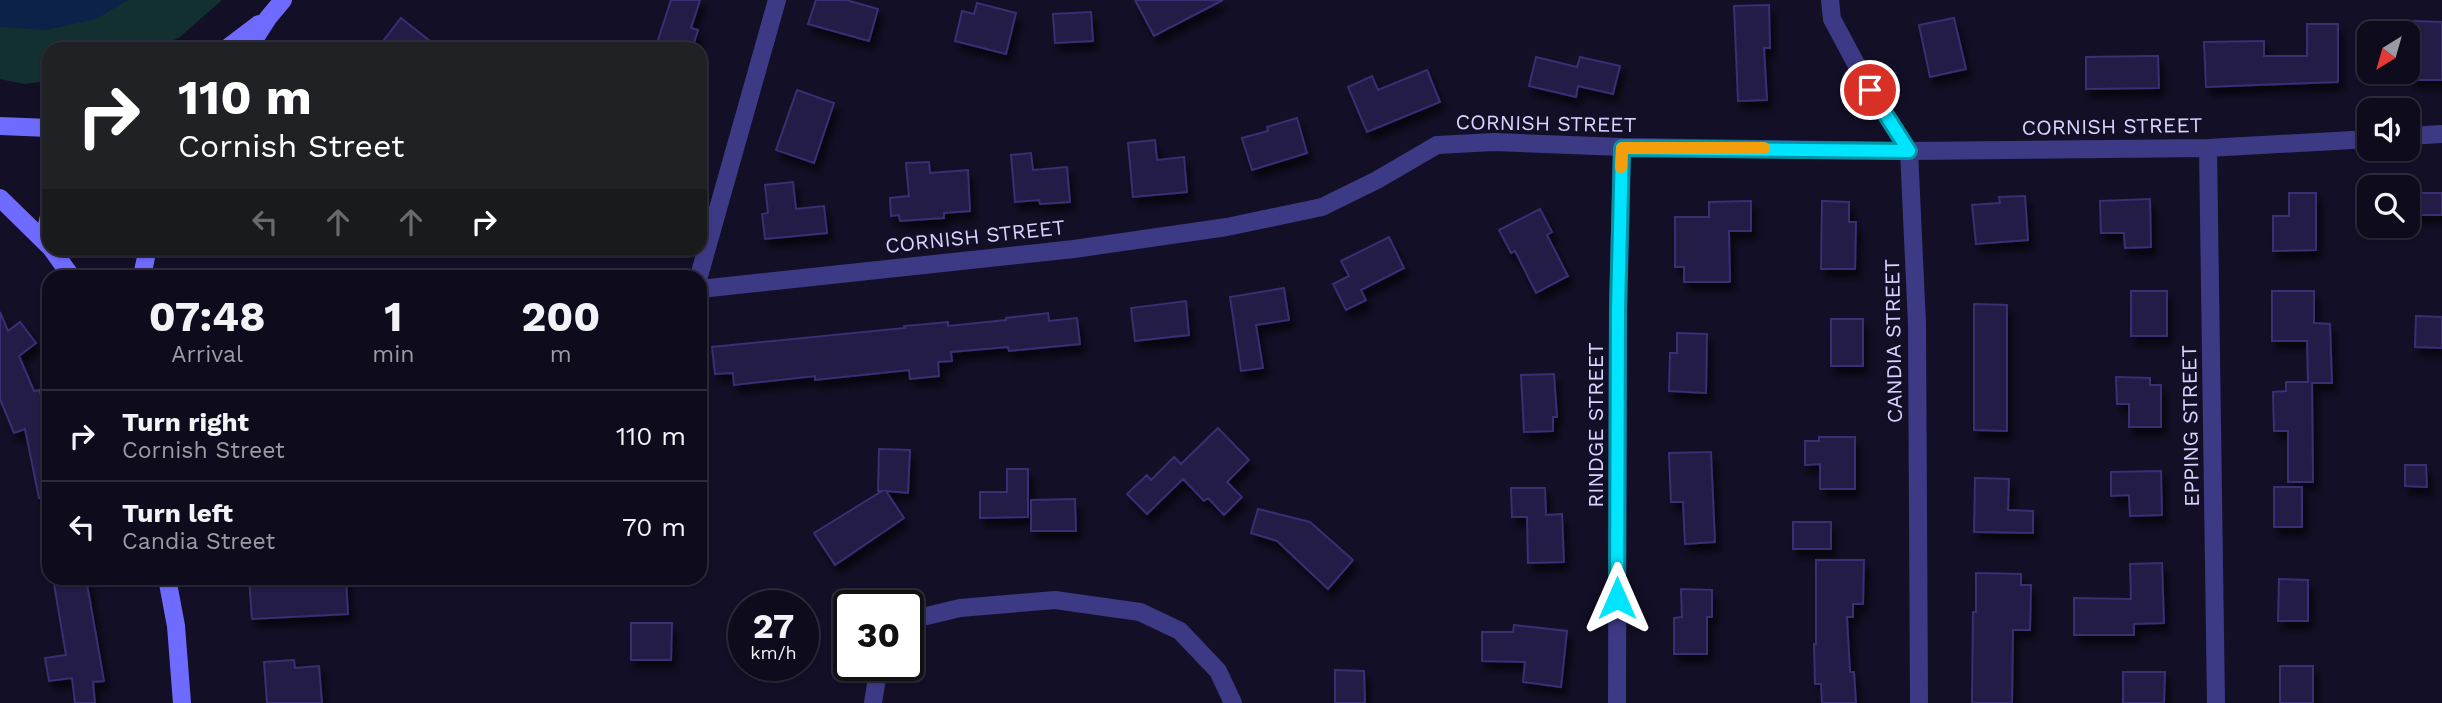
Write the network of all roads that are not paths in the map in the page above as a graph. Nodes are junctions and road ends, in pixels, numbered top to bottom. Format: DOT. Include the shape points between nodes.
graph roads {
  1 [pos="283,0"];
  2 [pos="777,0"];
  3 [pos="1830,0"];
  4 [pos="268,18"];
  5 [pos="235,42"];
  6 [pos="253,42"];
  7 [pos="0,126"];
  8 [pos="42,128"];
  9 [pos="2442,134"];
  10 [pos="2420,135"];
  11 [pos="2357,140"];
  12 [pos="1622,148"];
  13 [pos="2208,148"];
  14 [pos="1909,151"];
  15 [pos="0,198"];
  16 [pos="42,237"];
  17 [pos="707,248"];
  18 [pos="707,288"];
  19 [pos="168,585"];
  20 [pos="924,617"];
  21 [pos="877,681"];
  22 [pos="182,703"];
  23 [pos="873,703"];
  24 [pos="1233,703"];
  25 [pos="1617,703"];
  26 [pos="1919,703"];
  27 [pos="2216,703"];
  1 -- 4 [label="main road"];
  2 -- 17 [label="street"];
  3 -- 14 [label="street, CANDIA STREET" via="1832,19"];
  4 -- 5 [label="main road"];
  4 -- 6 [label="main road"];
  7 -- 8 [label="main road"];
  9 -- 10 [label="street"];
  11 -- 13 [label="street, CORNISH STREET"];
  12 -- 14 [label="street, CORNISH STREET"];
  12 -- 18 [label="street, CORNISH STREET" via="1494,142 1437,145 1322,207 1227,227 1074,249"];
  12 -- 25 [label="street, RINDGE STREET"];
  13 -- 14 [label="street, CORNISH STREET"];
  13 -- 27 [label="street, EPPING STREET"];
  14 -- 26 [label="street, CANDIA STREET" via="1917,324"];
  15 -- 16 [label="main road"];
  19 -- 22 [label="main road"];
  20 -- 24 [label="street" via="960,608 1055,600 1140,612 1180,631 1218,671"];
  21 -- 23 [label="street"];
}
